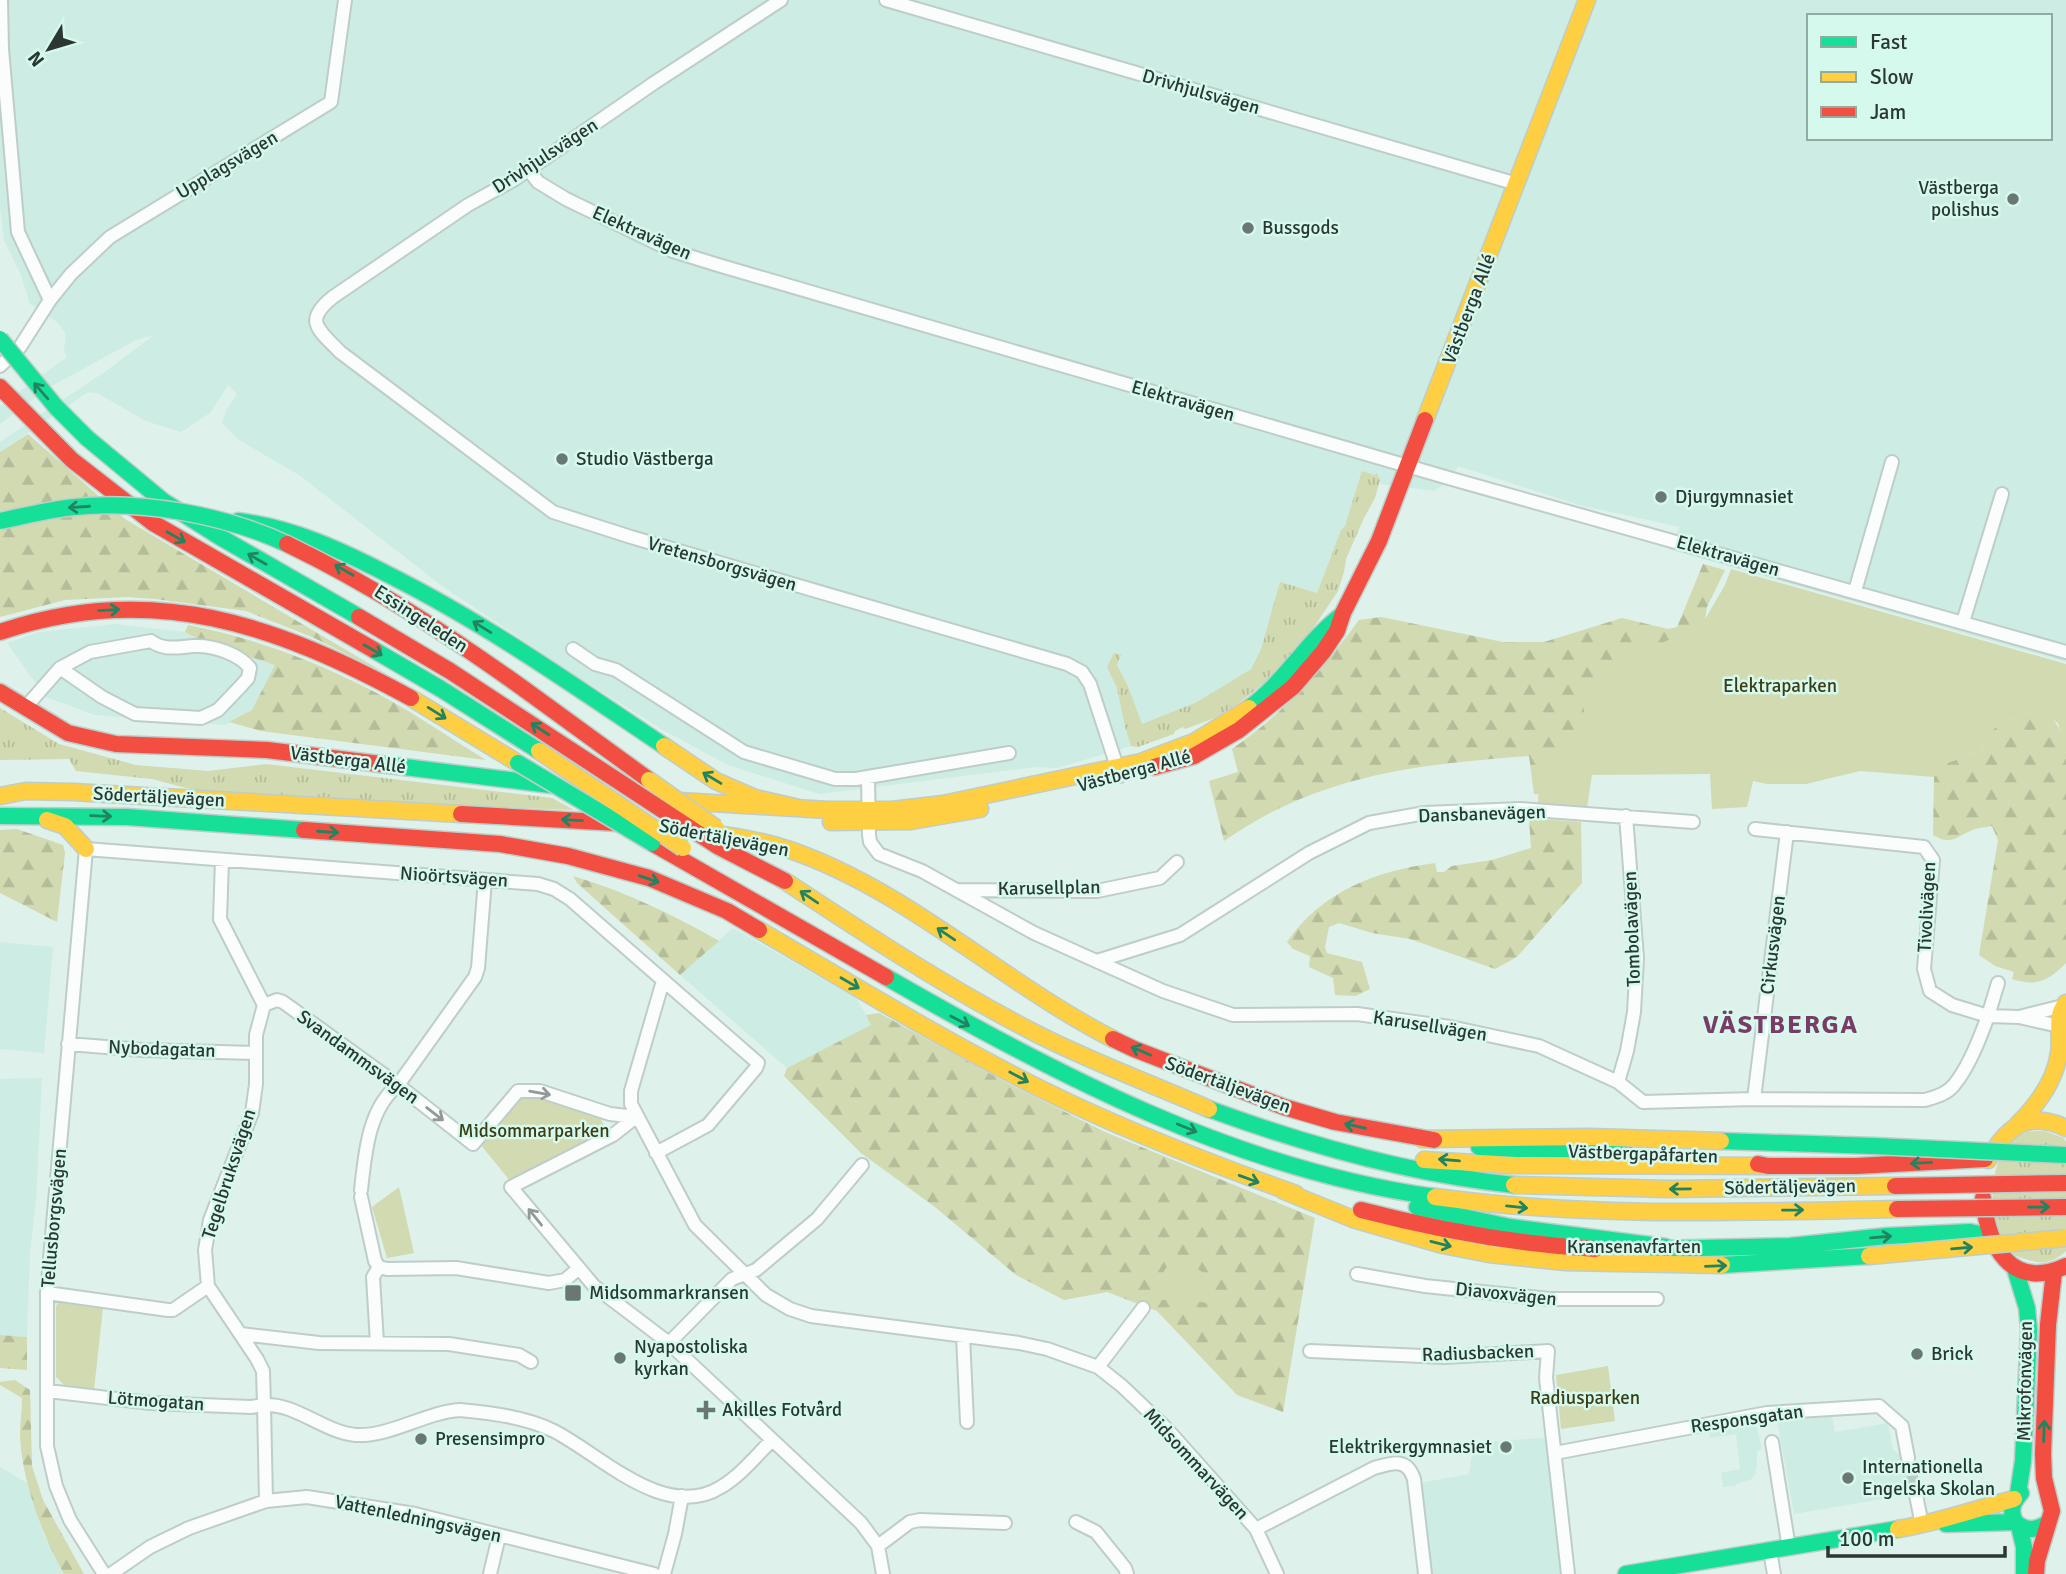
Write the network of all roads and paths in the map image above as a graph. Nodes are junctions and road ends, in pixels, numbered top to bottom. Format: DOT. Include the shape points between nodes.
graph roads {
  1 [pos="1,0"];
  2 [pos="345,0"];
  3 [pos="781,0"];
  4 [pos="886,0"];
  5 [pos="1587,0"];
  6 [pos="528,169"];
  7 [pos="1517,184"];
  8 [pos="50,300"];
  9 [pos="315,317"];
  10 [pos="0,340"];
  11 [pos="0,366"];
  12 [pos="0,387"];
  13 [pos="1892,462"];
  14 [pos="1407,466"];
  15 [pos="2002,494"];
  16 [pos="224,520"];
  17 [pos="0,521"];
  18 [pos="1856,592"];
  19 [pos="1963,622"];
  20 [pos="0,632"];
  21 [pos="573,649"];
  22 [pos="2064,651"];
  23 [pos="60,668"];
  24 [pos="0,692"];
  25 [pos="25,708"];
  26 [pos="1009,753"];
  27 [pos="1118,772"];
  28 [pos="868,777"];
  29 [pos="0,783"];
  30 [pos="26,791"];
  31 [pos="0,796"];
  32 [pos="707,804"];
  33 [pos="799,808"];
  34 [pos="4,816"];
  35 [pos="1626,816"];
  36 [pos="869,817"];
  37 [pos="1693,822"];
  38 [pos="1755,829"];
  39 [pos="1787,832"];
  40 [pos="86,849"];
  41 [pos="222,860"];
  42 [pos="1177,862"];
  43 [pos="485,880"];
  44 [pos="785,881"];
  45 [pos="956,890"];
  46 [pos="795,924"];
  47 [pos="1097,961"];
  48 [pos="663,981"];
  49 [pos="1998,983"];
  50 [pos="2064,1004"];
  51 [pos="264,1005"];
  52 [pos="1988,1016"];
  53 [pos="2019,1017"];
  54 [pos="2061,1031"];
  55 [pos="68,1044"];
  56 [pos="256,1053"];
  57 [pos="1614,1080"];
  58 [pos="398,1085"];
  59 [pos="1754,1099"];
  60 [pos="636,1117"];
  61 [pos="2018,1124"];
  62 [pos="2066,1128"];
  63 [pos="1422,1139"];
  64 [pos="656,1153"];
  65 [pos="2066,1154"];
  66 [pos="1989,1159"];
  67 [pos="1389,1162"];
  68 [pos="862,1165"];
  69 [pos="1768,1166"];
  70 [pos="1353,1182"];
  71 [pos="2066,1183"];
  72 [pos="1284,1191"];
  73 [pos="2066,1207"];
  74 [pos="1989,1236"];
  75 [pos="2066,1238"];
  76 [pos="1666,1247"];
  77 [pos="379,1267"];
  78 [pos="578,1269"];
  79 [pos="2015,1269"];
  80 [pos="2060,1269"];
  81 [pos="743,1273"];
  82 [pos="1357,1274"];
  83 [pos="208,1286"];
  84 [pos="47,1293"];
  85 [pos="1657,1299"];
  86 [pos="1143,1308"];
  87 [pos="240,1334"];
  88 [pos="963,1336"];
  89 [pos="377,1343"];
  90 [pos="669,1343"];
  91 [pos="1310,1351"];
  92 [pos="531,1362"];
  93 [pos="1098,1367"];
  94 [pos="48,1391"];
  95 [pos="264,1405"];
  96 [pos="967,1422"];
  97 [pos="772,1440"];
  98 [pos="1772,1442"];
  99 [pos="1555,1453"];
  100 [pos="1908,1458"];
  101 [pos="1916,1495"];
  102 [pos="682,1496"];
  103 [pos="2016,1497"];
  104 [pos="2049,1498"];
  105 [pos="265,1501"];
  106 [pos="1005,1522"];
  107 [pos="1076,1522"];
  108 [pos="2048,1523"];
  109 [pos="1929,1524"];
  110 [pos="2017,1524"];
  111 [pos="1256,1529"];
  112 [pos="499,1536"];
  113 [pos="878,1546"];
  114 [pos="1788,1548"];
  115 [pos="1770,1550"];
  116 [pos="611,1569"];
  117 [pos="1685,1569"];
  118 [pos="104,1574"];
  119 [pos="111,1574"];
  120 [pos="490,1574"];
  121 [pos="654,1574"];
  122 [pos="664,1574"];
  123 [pos="883,1574"];
  124 [pos="1127,1574"];
  125 [pos="1277,1574"];
  126 [pos="1424,1574"];
  127 [pos="1568,1574"];
  128 [pos="1626,1574"];
  129 [pos="1774,1574"];
  130 [pos="2024,1574"];
  131 [pos="2036,1574"];
  1 -- 8 [label="street" via="18,232"];
  2 -- 8 [label="street, Upplagsvägen" via="331,102 110,237"];
  3 -- 6 [label="street, Drivhjulsvägen"];
  4 -- 7 [label="street, Drivhjulsvägen"];
  5 -- 7 [label="main road, Västberga Allé"];
  6 -- 9 [label="street, Drivhjulsvägen" via="339,293"];
  6 -- 14 [label="street, Elektravägen" via="538,182 566,199 673,251"];
  7 -- 14 [label="main road, Västberga Allé"];
  8 -- 11 [label="street, Upplagsvägen" via="20,347"];
  9 -- 27 [label="street, Vretensborgsvägen" via="340,352 553,512 1068,664 1090,684"];
  44 -- 10 [label="main road, one-way, bridge" via="719,848 450,671 163,501 87,438"];
  12 -- 46 [label="main road, one-way, bridge" via="62,453 153,523 441,689"];
  13 -- 18 [label="street"];
  14 -- 18 [label="street, Elektravägen"];
  14 -- 27 [label="main road, Västberga Allé" via="1380,541 1338,630 1289,690 1259,716 1199,754"];
  15 -- 19 [label="street"];
  16 -- 17 [label="main road, Essingeleden, one-way, bridge" via="121,505 30,512"];
  33 -- 16 [label="main road, one-way, bridge" via="716,781 466,616 336,548 269,525"];
  44 -- 16 [label="main road, Essingeleden, one-way, bridge" via="524,689 379,590 287,543"];
  18 -- 19 [label="street, Elektravägen"];
  19 -- 22 [label="street, Elektravägen"];
  20 -- 46 [label="main road, one-way, bridge" via="105,610 165,609 253,625 399,690"];
  21 -- 28 [label="street" via="595,664 616,670 744,752 835,779"];
  23 -- 23 [label="street" via="90,652 151,641 179,648 197,645 238,656 250,668 248,678 218,710 201,719 135,714"];
  23 -- 25 [label="street"];
  24 -- 25 [label="main road, Västberga Allé"];
  25 -- 32 [label="main road, Västberga Allé" via="68,733 116,744 267,750"];
  26 -- 28 [label="street"];
  27 -- 36 [label="main road, Västberga Allé" via="945,817 911,821"];
  28 -- 36 [label="street"];
  29 -- 30 [label="main road"];
  30 -- 31 [label="main road, Södertäljevägen"];
  63 -- 30 [label="main road, Södertäljevägen, one-way" via="1284,1107 1134,1049 1074,1019 873,887 819,860 759,841 649,824"];
  32 -- 33 [label="main road, Västberga Allé"];
  32 -- 36 [label="main road, Västberga Allé" via="766,816"];
  33 -- 36 [label="main road, Västberga Allé"];
  34 -- 40 [label="main road" via="54,821 77,836"];
  34 -- 72 [label="main road, Södertäljevägen, one-way" via="127,817 500,844 608,866 687,892 727,911 1041,1089 1195,1158"];
  35 -- 37 [label="street, Dansbanevägen"];
  35 -- 47 [label="street, Dansbanevägen" via="1520,809 1425,813 1370,823 1309,853 1180,935"];
  35 -- 57 [label="street, Tombolavägen" via="1637,958 1627,1051"];
  36 -- 45 [label="street, Karusellvägen" via="870,842 879,854"];
  38 -- 39 [label="street, Tivolivägen"];
  39 -- 52 [label="street, Tivolivägen" via="1924,848 1933,860 1924,969 1930,991 1952,1005"];
  39 -- 59 [label="street, Cirkusvägen"];
  40 -- 41 [label="street, Nioörtsvägen"];
  40 -- 55 [label="street, Tellusborgsvägen"];
  41 -- 43 [label="street, Nioörtsvägen"];
  41 -- 51 [label="street" via="220,919"];
  42 -- 45 [label="street, Karusellplan" via="1160,878 1097,891"];
  43 -- 48 [label="street, Nioörtsvägen" via="554,889"];
  43 -- 58 [label="street" via="475,977"];
  67 -- 44 [label="main road, Södertäljevägen, one-way" via="1286,1137 1050,1040 918,967"];
  45 -- 47 [label="street, Karusellvägen"];
  46 -- 70 [label="main road, Södertäljevägen, one-way" via="954,1017 1124,1102 1202,1134"];
  47 -- 57 [label="street, Karusellvägen" via="1163,991 1233,1015 1357,1014 1450,1027 1539,1045"];
  48 -- 60 [label="street, Midsommarvägen" via="631,1091"];
  48 -- 64 [label="street, Nioörtsvägen" via="758,1063 708,1125"];
  49 -- 52 [label="street, Karusellvägen"];
  50 -- 53 [label="street"];
  50 -- 54 [label="main road" via="2058,1015"];
  51 -- 56 [label="street, Tegelbruksvägen"];
  51 -- 58 [label="street, Svandammsvägen" via="283,1002"];
  52 -- 53 [label="street"];
  52 -- 59 [label="street, Karusellvägen" via="1954,1086 1943,1094 1925,1100"];
  53 -- 54 [label="street"];
  54 -- 61 [label="main road" via="2060,1052 2048,1088"];
  55 -- 56 [label="street, Nybodagatan"];
  55 -- 84 [label="street, Tellusborgsvägen"];
  56 -- 83 [label="street, Tegelbruksvägen" via="252,1113 210,1220 205,1250"];
  57 -- 59 [label="street, Karusellvägen" via="1643,1102"];
  58 -- 60 [label="street, Svandammsvägen, one-way" via="473,1144 518,1091 540,1091 611,1114"];
  58 -- 77 [label="street" via="386,1094 365,1148 361,1193"];
  60 -- 64 [label="street, Midsommarvägen"];
  78 -- 60 [label="street, one-way" via="511,1187 613,1135"];
  61 -- 62 [label="main road" via="2046,1120"];
  61 -- 66 [label="main road" via="1998,1141"];
  63 -- 65 [label="main road, bridge" via="1590,1137"];
  63 -- 69 [label="main road, Västbergapåfarten" via="1490,1149 1723,1156"];
  64 -- 81 [label="street, Midsommarvägen" via="695,1225"];
  66 -- 69 [label="main road, Västbergapåfarten, one-way"];
  66 -- 74 [label="main road" via="1983,1181"];
  69 -- 67 [label="main road, one-way"];
  71 -- 67 [label="main road, Södertäljevägen, one-way, bridge" via="1537,1187 1461,1179"];
  68 -- 81 [label="street" via="817,1219 757,1270"];
  70 -- 73 [label="main road, Södertäljevägen, one-way, bridge" via="1551,1211"];
  70 -- 76 [label="main road" via="1415,1206 1490,1225"];
  72 -- 75 [label="main road, one-way, bridge" via="1353,1219 1443,1245 1565,1262 1711,1266"];
  72 -- 76 [label="main road, Kransenavfarten" via="1490,1238 1553,1247"];
  76 -- 74 [label="main road, Kransenavfarten, one-way" via="1790,1246 1970,1232"];
  74 -- 79 [label="main road"];
  77 -- 78 [label="street" via="456,1268 549,1283 565,1280"];
  77 -- 89 [label="street" via="373,1277"];
  78 -- 90 [label="street" via="603,1294"];
  79 -- 80 [label="main road" via="2037,1275"];
  79 -- 103 [label="main road, Mikrofonvägen" via="2029,1330 2024,1461"];
  104 -- 80 [label="main road, Mikrofonvägen, one-way" via="2043,1454 2048,1325"];
  81 -- 88 [label="street, Midsommarvägen" via="766,1295 800,1313"];
  81 -- 90 [label="street"];
  82 -- 85 [label="street, Diavoxvägen" via="1549,1299"];
  83 -- 84 [label="street" via="173,1310"];
  83 -- 87 [label="street, Tegelbruksvägen"];
  84 -- 94 [label="street, Tellusborgsvägen"];
  86 -- 93 [label="street"];
  87 -- 89 [label="street" via="318,1343"];
  87 -- 95 [label="street, Tegelbruksvägen" via="263,1371"];
  88 -- 93 [label="street, Midsommarvägen" via="1047,1349"];
  88 -- 96 [label="street"];
  89 -- 92 [label="street" via="449,1344 519,1355"];
  90 -- 97 [label="street"];
  91 -- 99 [label="street, Radiusbacken" via="1445,1357 1548,1351 1546,1378"];
  93 -- 111 [label="street, Midsommarvägen" via="1167,1429"];
  94 -- 95 [label="street, Lötmogatan" via="151,1403"];
  94 -- 118 [label="street, Tellusborgsvägen" via="47,1446 56,1486 70,1520"];
  95 -- 102 [label="street" via="275,1404 355,1435 450,1410 520,1419 566,1437 650,1491"];
  95 -- 105 [label="street, Tegelbruksvägen"];
  97 -- 102 [label="street" via="719,1489"];
  97 -- 113 [label="street" via="861,1522"];
  98 -- 114 [label="street"];
  99 -- 100 [label="street, Responsgatan" via="1767,1413 1879,1406 1902,1426"];
  99 -- 127 [label="street, Radiusbacken"];
  101 -- 109 [label="street"];
  102 -- 122 [label="street"];
  103 -- 104 [label="main road" via="2034,1489"];
  103 -- 109 [label="main road"];
  103 -- 110 [label="main road, Mikrofonvägen" via="2011,1510"];
  104 -- 108 [label="main road, Mikrofonvägen" via="2052,1511"];
  105 -- 112 [label="street, Vattenledningsvägen" via="307,1497 342,1502 415,1514"];
  105 -- 119 [label="street, Vattenledningsvägen" via="190,1528 150,1547"];
  106 -- 113 [label="street" via="920,1520 910,1522"];
  107 -- 124 [label="street" via="1096,1532"];
  108 -- 110 [label="main road" via="2037,1530"];
  108 -- 131 [label="main road, Mikrofonvägen"];
  109 -- 110 [label="main road" via="2001,1520"];
  109 -- 114 [label="main road"];
  110 -- 130 [label="main road, Mikrofonvägen" via="2024,1547"];
  111 -- 125 [label="street, Midsommarvägen"];
  111 -- 126 [label="street" via="1374,1468 1406,1465 1414,1479"];
  112 -- 116 [label="street, Vattenledningsvägen"];
  112 -- 120 [label="street"];
  113 -- 123 [label="street"];
  114 -- 115 [label="main road"];
  115 -- 117 [label="main road"];
  115 -- 129 [label="street"];
  116 -- 121 [label="street, Vattenledningsvägen"];
  117 -- 128 [label="main road"];
}
